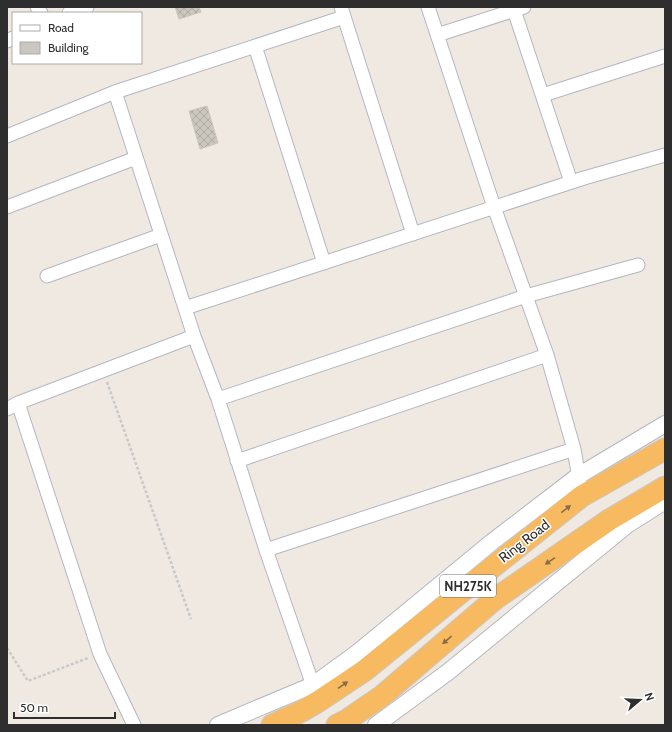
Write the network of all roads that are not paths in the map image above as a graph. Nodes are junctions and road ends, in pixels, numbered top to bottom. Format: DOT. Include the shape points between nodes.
graph roads {
  1 [pos="87,7"];
  2 [pos="428,7"];
  3 [pos="517,8"];
  4 [pos="72,12"];
  5 [pos="342,12"];
  6 [pos="437,35"];
  7 [pos="255,46"];
  8 [pos="665,56"];
  9 [pos="115,92"];
  10 [pos="543,95"];
  11 [pos="7,136"];
  12 [pos="665,155"];
  13 [pos="136,158"];
  14 [pos="571,182"];
  15 [pos="7,207"];
  16 [pos="494,207"];
  17 [pos="413,234"];
  18 [pos="162,235"];
  19 [pos="324,263"];
  20 [pos="638,265"];
  21 [pos="46,276"];
  22 [pos="526,296"];
  23 [pos="185,308"];
  24 [pos="194,336"];
  25 [pos="547,355"];
  26 [pos="218,399"];
  27 [pos="10,406"];
  28 [pos="665,424"];
  29 [pos="574,449"];
  30 [pos="665,449"];
  31 [pos="237,461"];
  32 [pos="578,476"];
  33 [pos="665,487"];
  34 [pos="582,496"];
  35 [pos="665,501"];
  36 [pos="266,550"];
  37 [pos="316,693"];
  38 [pos="134,725"];
  39 [pos="218,725"];
  40 [pos="272,725"];
  41 [pos="337,725"];
  42 [pos="376,725"];
  1 -- 4 [label="street"];
  2 -- 6 [label="street"];
  3 -- 6 [label="street"];
  3 -- 10 [label="street"];
  5 -- 7 [label="street"];
  5 -- 17 [label="street"];
  6 -- 16 [label="street"];
  7 -- 9 [label="street"];
  7 -- 19 [label="street"];
  8 -- 10 [label="street"];
  9 -- 11 [label="street"];
  9 -- 13 [label="street"];
  10 -- 14 [label="street"];
  12 -- 14 [label="street"];
  13 -- 15 [label="street"];
  13 -- 18 [label="street"];
  14 -- 16 [label="street"];
  16 -- 17 [label="street"];
  16 -- 22 [label="street"];
  17 -- 19 [label="street"];
  18 -- 21 [label="street"];
  18 -- 23 [label="street"];
  19 -- 23 [label="street"];
  20 -- 22 [label="street"];
  22 -- 25 [label="street"];
  22 -- 26 [label="street"];
  23 -- 24 [label="street"];
  24 -- 26 [label="street"];
  24 -- 27 [label="street"];
  25 -- 29 [label="street"];
  25 -- 31 [label="street"];
  26 -- 31 [label="street"];
  27 -- 38 [label="street" via="100,654"];
  28 -- 32 [label="street"];
  29 -- 32 [label="street"];
  29 -- 36 [label="street"];
  30 -- 34 [label="highway, Ring Road / NH275K"];
  31 -- 36 [label="street"];
  32 -- 34 [label="street"];
  32 -- 37 [label="street" via="492,542 357,653"];
  33 -- 41 [label="highway, Ring Road / NH275K, one-way" via="609,520 495,599 382,696"];
  37 -- 34 [label="highway, Ring Road / NH275K, one-way" via="364,671"];
  35 -- 42 [label="street" via="627,525 448,672"];
  36 -- 37 [label="street"];
  37 -- 39 [label="street"];
  37 -- 40 [label="highway, Ring Road / NH275K" via="302,711"];
}
